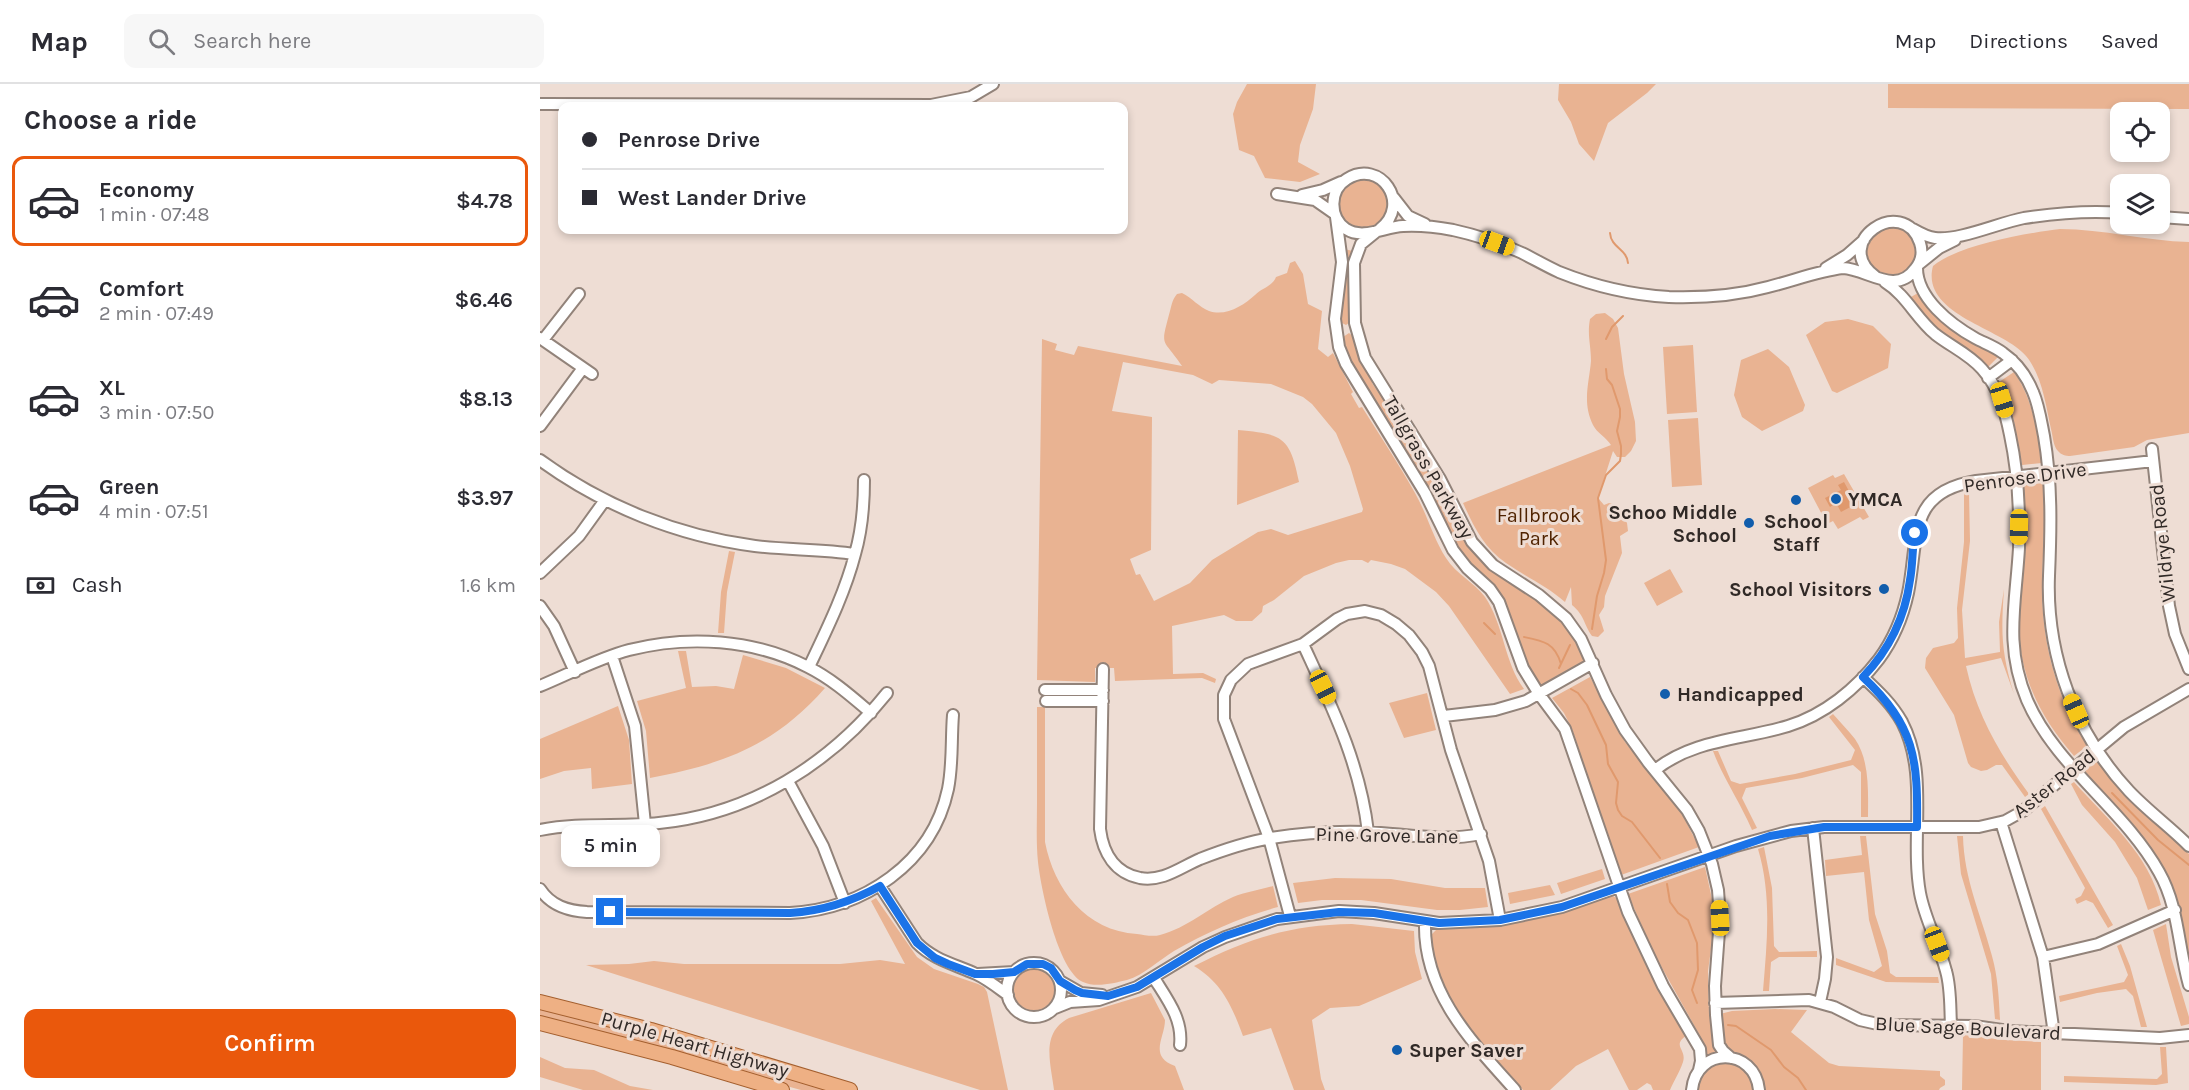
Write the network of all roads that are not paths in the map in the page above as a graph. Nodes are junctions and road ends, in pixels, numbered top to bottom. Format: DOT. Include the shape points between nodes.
graph roads {
  1 [pos="993,84"];
  2 [pos="946,102"];
  3 [pos="540,104"];
  4 [pos="558,104"];
  5 [pos="1343,181"];
  6 [pos="1277,194"];
  7 [pos="1392,194"];
  8 [pos="1296,195"];
  9 [pos="2110,213"];
  10 [pos="1335,216"];
  11 [pos="2170,218"];
  12 [pos="2189,219"];
  13 [pos="1908,227"];
  14 [pos="1437,228"];
  15 [pos="1378,230"];
  16 [pos="1970,233"];
  17 [pos="1864,239"];
  18 [pos="1918,266"];
  19 [pos="1812,274"];
  20 [pos="1879,279"];
  21 [pos="579,294"];
  22 [pos="541,339"];
  23 [pos="2012,360"];
  24 [pos="1988,378"];
  25 [pos="540,426"];
  26 [pos="2153,455"];
  27 [pos="540,460"];
  28 [pos="2049,472"];
  29 [pos="2017,477"];
  30 [pos="864,480"];
  31 [pos="605,500"];
  32 [pos="855,554"];
  33 [pos="540,573"];
  34 [pos="540,606"];
  35 [pos="1303,644"];
  36 [pos="612,656"];
  37 [pos="1593,663"];
  38 [pos="809,667"];
  39 [pos="1103,669"];
  40 [pos="2189,669"];
  41 [pos="574,672"];
  42 [pos="1863,677"];
  43 [pos="540,686"];
  44 [pos="2189,689"];
  45 [pos="887,693"];
  46 [pos="1539,694"];
  47 [pos="1045,695"];
  48 [pos="1103,695"];
  49 [pos="871,713"];
  50 [pos="953,715"];
  51 [pos="1444,716"];
  52 [pos="2097,750"];
  53 [pos="2075,767"];
  54 [pos="1655,770"];
  55 [pos="788,781"];
  56 [pos="2001,822"];
  57 [pos="645,824"];
  58 [pos="1917,827"];
  59 [pos="1813,828"];
  60 [pos="540,830"];
  61 [pos="1368,832"];
  62 [pos="1481,834"];
  63 [pos="1269,838"];
  64 [pos="2189,846"];
  65 [pos="1709,856"];
  66 [pos="880,886"];
  67 [pos="1619,887"];
  68 [pos="540,889"];
  69 [pos="845,903"];
  70 [pos="2175,910"];
  71 [pos="1290,916"];
  72 [pos="1500,920"];
  73 [pos="1425,922"];
  74 [pos="2043,957"];
  75 [pos="1014,972"];
  76 [pos="975,974"];
  77 [pos="1154,978"];
  78 [pos="1060,981"];
  79 [pos="2189,985"];
  80 [pos="1008,995"];
  81 [pos="1108,996"];
  82 [pos="540,1002"];
  83 [pos="1820,1002"];
  84 [pos="1715,1003"];
  85 [pos="1055,1008"];
  86 [pos="540,1023"];
  87 [pos="1951,1025"];
  88 [pos="2054,1034"];
  89 [pos="2189,1035"];
  90 [pos="1180,1044"];
  91 [pos="1731,1058"];
  92 [pos="1699,1070"];
  93 [pos="1691,1089"];
  94 [pos="782,1090"];
  95 [pos="850,1090"];
  96 [pos="1515,1090"];
  97 [pos="1759,1090"];
  1 -- 2 [label="street" via="971,97"];
  3 -- 4 [label="street"];
  5 -- 7 [label="street" via="1368,174 1385,183"];
  5 -- 8 [label="street"];
  5 -- 10 [label="street" via="1334,196"];
  6 -- 8 [label="street"];
  7 -- 14 [label="street" via="1408,216"];
  7 -- 15 [label="street" via="1392,214"];
  8 -- 10 [label="street" via="1315,200"];
  9 -- 16 [label="street" via="2048,215"];
  10 -- 15 [label="street" via="1353,232"];
  10 -- 46 [label="street, Tallgrass Parkway" via="1342,262 1335,319 1346,364 1425,493 1453,550 1499,602 1520,659"];
  11 -- 12 [label="street"];
  13 -- 16 [label="street" via="1937,238"];
  13 -- 17 [label="street" via="1896,222 1883,223"];
  13 -- 18 [label="street" via="1921,247"];
  14 -- 15 [label="street" via="1405,226"];
  14 -- 19 [label="street" via="1510,248 1595,285 1652,296 1731,295"];
  15 -- 37 [label="street, Tallgrass Parkway" via="1361,244 1354,263 1355,323 1365,358 1440,479 1472,542 1493,565 1557,609 1581,639"];
  16 -- 18 [label="street" via="1940,248"];
  17 -- 19 [label="street" via="1834,264"];
  17 -- 20 [label="street" via="1862,258 1867,269"];
  18 -- 20 [label="street" via="1902,280"];
  18 -- 23 [label="street" via="1918,281 1924,292 1948,319"];
  19 -- 20 [label="street" via="1849,268"];
  20 -- 24 [label="street" via="1898,291 1933,332 1973,360"];
  21 -- 22 [label="street"];
  22 -- 25 [label="street" via="588,371"];
  23 -- 24 [label="street"];
  23 -- 28 [label="street" via="2036,399"];
  24 -- 29 [label="street" via="2005,412"];
  26 -- 28 [label="street, Penrose Drive"];
  26 -- 40 [label="street, Wildrye Road" via="2169,606"];
  27 -- 31 [label="street"];
  28 -- 29 [label="street, Penrose Drive"];
  28 -- 52 [label="street" via="2049,605 2054,646 2067,690"];
  29 -- 42 [label="street, Penrose Drive" via="1958,485 1929,504 1917,528 1908,595 1900,621 1880,657"];
  29 -- 53 [label="street" via="2019,545 2012,616 2016,662 2036,716"];
  30 -- 32 [label="street" via="863,515"];
  31 -- 32 [label="street" via="651,520 718,540"];
  31 -- 33 [label="street" via="579,536"];
  32 -- 38 [label="street"];
  34 -- 41 [label="street" via="554,626"];
  35 -- 51 [label="street" via="1347,614 1365,611 1381,615 1409,635 1422,652"];
  35 -- 61 [label="street" via="1342,728 1363,797"];
  35 -- 63 [label="street" via="1248,664 1231,680 1222,700 1224,719"];
  36 -- 38 [label="street" via="665,643 716,642 763,650"];
  36 -- 41 [label="street"];
  36 -- 57 [label="street" via="635,726"];
  37 -- 46 [label="street"];
  37 -- 54 [label="street, Tallgrass Parkway" via="1625,730"];
  38 -- 49 [label="street"];
  39 -- 48 [label="street"];
  41 -- 43 [label="street"];
  42 -- 54 [label="street, Penrose Drive" via="1827,708 1810,717 1788,726 1696,747"];
  42 -- 58 [label="street" via="1896,713 1911,745"];
  44 -- 52 [label="street, Aster Road" via="2143,714"];
  45 -- 49 [label="street"];
  46 -- 51 [label="street" via="1495,710"];
  46 -- 67 [label="street, Tallgrass Parkway" via="1565,729"];
  47 -- 48 [label="street"];
  48 -- 63 [label="street, Pine Grove Lane" via="1100,829 1106,852 1123,871 1139,878 1156,879 1225,850"];
  49 -- 55 [label="street" via="827,754"];
  50 -- 66 [label="street" via="951,772 939,814 915,855"];
  51 -- 62 [label="street" via="1451,750"];
  52 -- 53 [label="street, Aster Road"];
  52 -- 64 [label="street" via="2130,792"];
  53 -- 56 [label="street, Aster Road" via="2030,807"];
  53 -- 70 [label="street" via="2151,858"];
  54 -- 65 [label="street, Tallgrass Parkway" via="1693,821"];
  55 -- 57 [label="street" via="723,809"];
  55 -- 69 [label="street" via="823,846"];
  56 -- 58 [label="street, Aster Road" via="1979,827"];
  56 -- 74 [label="street"];
  57 -- 60 [label="street" via="583,824"];
  58 -- 59 [label="street, Aster Road"];
  58 -- 87 [label="street" via="1921,895 1949,980"];
  59 -- 65 [label="street, Aster Road" via="1770,836"];
  59 -- 83 [label="street" via="1827,957"];
  61 -- 62 [label="street, Pine Grove Lane" via="1439,839"];
  61 -- 63 [label="street, Pine Grove Lane"];
  62 -- 72 [label="street"];
  63 -- 71 [label="street"];
  65 -- 67 [label="street, Aster Road"];
  65 -- 84 [label="street, Tallgrass Parkway" via="1720,918"];
  66 -- 69 [label="street"];
  66 -- 76 [label="street" via="924,950"];
  67 -- 72 [label="street, Aster Road" via="1562,907"];
  67 -- 92 [label="street, Tallgrass Parkway" via="1650,959 1700,1049"];
  68 -- 69 [label="street" via="558,906 578,912 790,913"];
  70 -- 74 [label="street" via="2098,944"];
  70 -- 79 [label="street"];
  71 -- 73 [label="street, Aster Road" via="1355,912"];
  71 -- 77 [label="street, Aster Road" via="1225,936"];
  72 -- 73 [label="street, Aster Road"];
  73 -- 96 [label="street" via="1429,962 1447,1005 1467,1036"];
  74 -- 88 [label="street"];
  75 -- 76 [label="street"];
  75 -- 78 [label="street" via="1027,964 1043,964"];
  75 -- 80 [label="street"];
  76 -- 80 [label="street"];
  77 -- 81 [label="street, Aster Road"];
  77 -- 90 [label="street" via="1178,1020"];
  78 -- 81 [label="street, Aster Road" via="1082,993"];
  78 -- 85 [label="street" via="1061,995"];
  80 -- 85 [label="street" via="1015,1009 1027,1016 1042,1016"];
  81 -- 85 [label="street, Aster Road"];
  82 -- 95 [label="main road, Purple Heart Highway" via="651,1030"];
  83 -- 84 [label="street, Blue Sage Boulevard" via="1791,999"];
  83 -- 87 [label="street, Blue Sage Boulevard" via="1870,1024"];
  84 -- 91 [label="street, Tallgrass Parkway" via="1719,1045"];
  86 -- 94 [label="main road, Purple Heart Highway"];
  87 -- 88 [label="street, Blue Sage Boulevard"];
  88 -- 89 [label="street, Blue Sage Boulevard" via="2160,1038"];
  91 -- 92 [label="street" via="1713,1059"];
  91 -- 97 [label="street" via="1752,1070"];
  92 -- 93 [label="street"];
}
